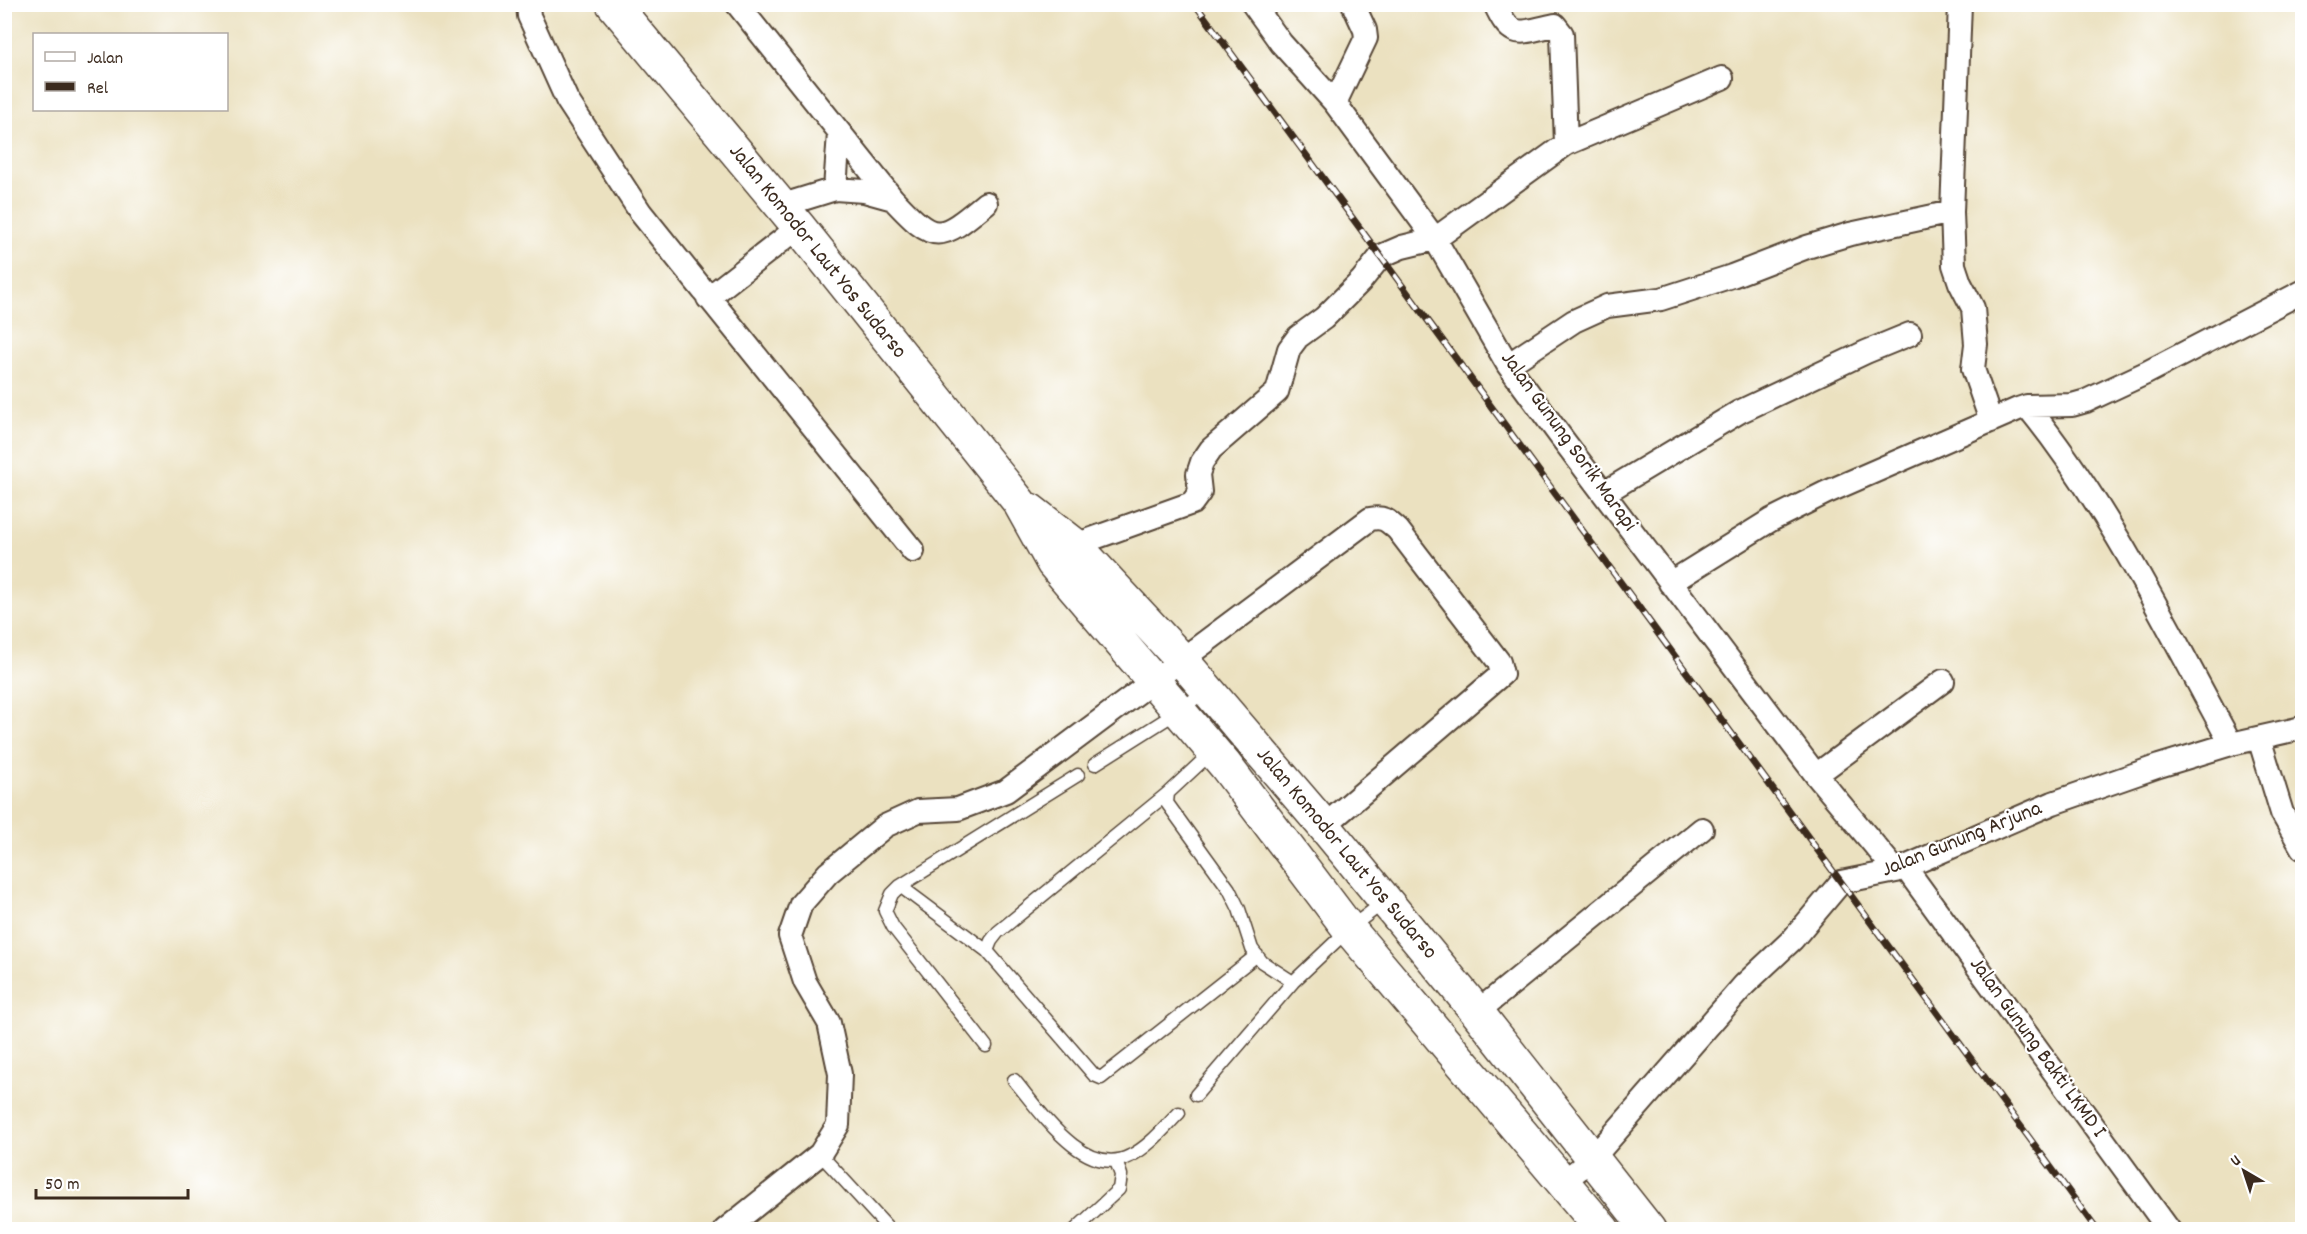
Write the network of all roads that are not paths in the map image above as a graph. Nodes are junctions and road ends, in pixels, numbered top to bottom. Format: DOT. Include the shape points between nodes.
graph roads {
  1 [pos="528,4"];
  2 [pos="613,4"];
  3 [pos="737,4"];
  4 [pos="1253,4"];
  5 [pos="1353,4"];
  6 [pos="1495,4"];
  7 [pos="1960,4"];
  8 [pos="1722,78"];
  9 [pos="1335,103"];
  10 [pos="839,133"];
  11 [pos="1566,144"];
  12 [pos="835,189"];
  13 [pos="893,199"];
  14 [pos="986,204"];
  15 [pos="1952,212"];
  16 [pos="790,217"];
  17 [pos="1435,239"];
  18 [pos="2302,292"];
  19 [pos="708,298"];
  20 [pos="1910,334"];
  21 [pos="1508,365"];
  22 [pos="2027,406"];
  23 [pos="1990,421"];
  24 [pos="1604,493"];
  25 [pos="912,551"];
  26 [pos="1064,554"];
  27 [pos="1670,583"];
  28 [pos="1181,659"];
  29 [pos="1155,681"];
  30 [pos="1943,681"];
  31 [pos="1207,689"];
  32 [pos="1179,711"];
  33 [pos="2302,728"];
  34 [pos="2259,738"];
  35 [pos="2230,744"];
  36 [pos="1213,751"];
  37 [pos="1095,764"];
  38 [pos="1078,775"];
  39 [pos="1816,775"];
  40 [pos="1168,794"];
  41 [pos="1324,826"];
  42 [pos="1702,830"];
  43 [pos="2302,848"];
  44 [pos="1900,869"];
  45 [pos="900,886"];
  46 [pos="1386,900"];
  47 [pos="1349,929"];
  48 [pos="987,951"];
  49 [pos="1257,955"];
  50 [pos="1293,982"];
  51 [pos="1477,1012"];
  52 [pos="986,1046"];
  53 [pos="1014,1080"];
  54 [pos="1196,1095"];
  55 [pos="1179,1113"];
  56 [pos="820,1154"];
  57 [pos="1593,1158"];
  58 [pos="1116,1161"];
  59 [pos="1563,1182"];
  60 [pos="724,1230"];
  61 [pos="890,1230"];
  62 [pos="1075,1230"];
  63 [pos="1603,1230"];
  64 [pos="1649,1230"];
  65 [pos="2169,1230"];
  1 -- 19 [label="street" via="529,16 567,100 641,213"];
  2 -- 16 [label="highway, Jalan Komodor Laut Yos Sudarso"];
  3 -- 10 [label="street"];
  4 -- 9 [label="street, Jalan Gunung Sorik Marapi" via="1281,43"];
  5 -- 9 [label="street" via="1366,38"];
  6 -- 11 [label="street" via="1511,30 1521,32 1555,25 1562,34"];
  7 -- 15 [label="street"];
  8 -- 11 [label="street"];
  9 -- 17 [label="street, Jalan Gunung Sorik Marapi"];
  10 -- 12 [label="street"];
  10 -- 13 [label="street"];
  11 -- 17 [label="street"];
  12 -- 13 [label="street"];
  12 -- 16 [label="street"];
  13 -- 14 [label="street" via="928,232 944,233"];
  15 -- 21 [label="street" via="1850,234 1661,299 1607,306 1574,321"];
  15 -- 23 [label="street" via="1954,265 1974,315 1973,369"];
  16 -- 19 [label="street"];
  16 -- 26 [label="highway, Jalan Komodor Laut Yos Sudarso"];
  17 -- 21 [label="street, Jalan Gunung Sorik Marapi"];
  17 -- 26 [label="street" via="1381,256 1324,318 1298,337 1286,357 1278,392 1211,449 1202,462 1198,474 1200,492 1192,503"];
  18 -- 22 [label="street" via="2086,401"];
  19 -- 25 [label="street"];
  20 -- 24 [label="street" via="1739,412"];
  21 -- 24 [label="street, Jalan Gunung Sorik Marapi"];
  22 -- 23 [label="street"];
  22 -- 35 [label="street" via="2082,480"];
  23 -- 27 [label="street" via="1771,520"];
  24 -- 27 [label="street, Jalan Gunung Sorik Marapi"];
  26 -- 28 [label="highway, Jalan Komodor Laut Yos Sudarso"];
  26 -- 29 [label="highway, Jalan Komodor Laut Yos Sudarso"];
  27 -- 39 [label="street, Jalan Gunung Sorik Marapi"];
  28 -- 29 [label="street"];
  28 -- 31 [label="highway, Jalan Komodor Laut Yos Sudarso"];
  28 -- 41 [label="street" via="1370,519 1385,519 1398,530 1499,662 1503,674"];
  29 -- 32 [label="highway, Jalan Komodor Laut Yos Sudarso"];
  29 -- 56 [label="street" via="1006,791 958,809 918,811 885,826 828,873 801,904 790,936 805,982 829,1023 840,1074 838,1125"];
  30 -- 39 [label="street"];
  31 -- 32 [label="lane"];
  31 -- 41 [label="highway, Jalan Komodor Laut Yos Sudarso"];
  32 -- 36 [label="highway, Jalan Komodor Laut Yos Sudarso"];
  32 -- 37 [label="lane"];
  33 -- 34 [label="street, Jalan Gunung Arjuna"];
  34 -- 35 [label="street, Jalan Gunung Arjuna"];
  34 -- 43 [label="street" via="2282,813"];
  35 -- 44 [label="street, Jalan Gunung Arjuna" via="2053,803"];
  36 -- 40 [label="lane"];
  36 -- 47 [label="highway, Jalan Komodor Laut Yos Sudarso"];
  38 -- 45 [label="lane"];
  39 -- 44 [label="street, Jalan Gunung Sorik Marapi"];
  40 -- 48 [label="lane" via="998,932"];
  40 -- 49 [label="lane" via="1167,803 1229,889"];
  41 -- 46 [label="highway, Jalan Komodor Laut Yos Sudarso"];
  42 -- 51 [label="street"];
  44 -- 57 [label="street, Jalan Gunung Arjuna" via="1841,882 1793,939 1744,985"];
  44 -- 65 [label="street, Jalan Gunung Bakti LKMD I"];
  45 -- 48 [label="lane"];
  45 -- 52 [label="lane" via="885,911 888,919"];
  46 -- 47 [label="lane"];
  46 -- 51 [label="highway, Jalan Komodor Laut Yos Sudarso"];
  47 -- 50 [label="lane"];
  47 -- 59 [label="highway, Jalan Komodor Laut Yos Sudarso"];
  48 -- 49 [label="lane" via="1094,1075 1101,1078"];
  49 -- 50 [label="lane"];
  50 -- 54 [label="lane"];
  51 -- 57 [label="highway, Jalan Komodor Laut Yos Sudarso"];
  53 -- 58 [label="lane" via="1067,1142 1086,1154"];
  55 -- 58 [label="lane" via="1144,1147"];
  56 -- 60 [label="street"];
  56 -- 61 [label="lane"];
  57 -- 59 [label="street, Jalan Gunung Arjuna"];
  57 -- 64 [label="highway, Jalan Komodor Laut Yos Sudarso"];
  58 -- 62 [label="lane" via="1121,1175 1119,1189"];
  59 -- 63 [label="highway, Jalan Komodor Laut Yos Sudarso"];
}
